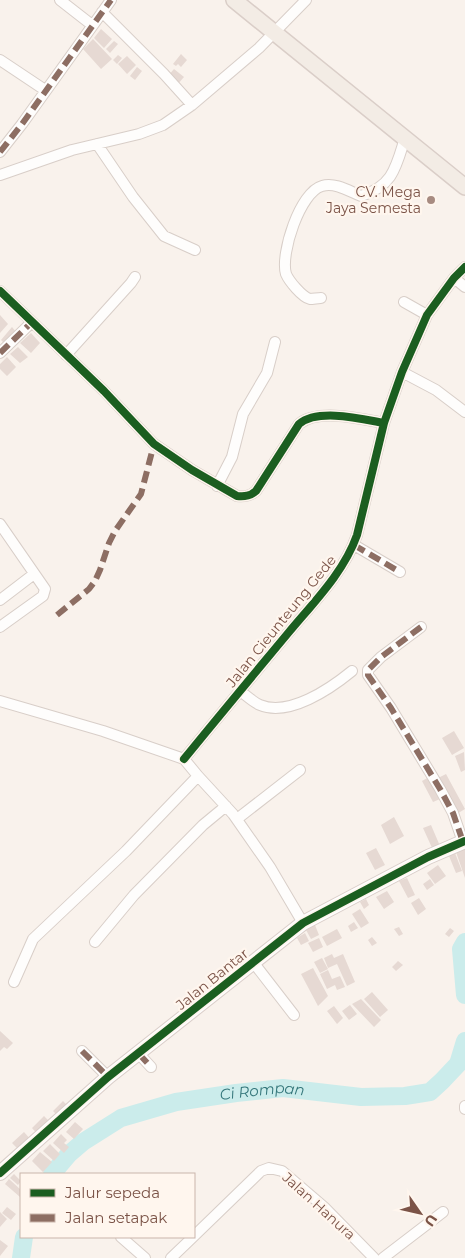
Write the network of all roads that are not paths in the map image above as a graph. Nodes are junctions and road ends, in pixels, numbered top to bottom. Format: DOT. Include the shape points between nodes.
graph roads {
  1 [pos="60,0"];
  2 [pos="111,0"];
  3 [pos="234,0"];
  4 [pos="306,0"];
  5 [pos="102,12"];
  6 [pos="92,25"];
  7 [pos="274,33"];
  8 [pos="0,60"];
  9 [pos="46,90"];
  10 [pos="192,105"];
  11 [pos="405,138"];
  12 [pos="97,144"];
  13 [pos="0,152"];
  14 [pos="0,176"];
  15 [pos="465,187"];
  16 [pos="196,250"];
  17 [pos="465,268"];
  18 [pos="135,277"];
  19 [pos="454,278"];
  20 [pos="465,287"];
  21 [pos="0,291"];
  22 [pos="321,298"];
  23 [pos="404,302"];
  24 [pos="427,315"];
  25 [pos="32,322"];
  26 [pos="275,342"];
  27 [pos="0,353"];
  28 [pos="66,355"];
  29 [pos="402,372"];
  30 [pos="465,412"];
  31 [pos="384,423"];
  32 [pos="217,486"];
  33 [pos="0,524"];
  34 [pos="354,545"];
  35 [pos="400,572"];
  36 [pos="34,574"];
  37 [pos="0,600"];
  38 [pos="0,626"];
  39 [pos="421,627"];
  40 [pos="352,671"];
  41 [pos="240,691"];
  42 [pos="0,701"];
  43 [pos="184,759"];
  44 [pos="300,770"];
  45 [pos="198,776"];
  46 [pos="226,806"];
  47 [pos="237,819"];
  48 [pos="464,842"];
  49 [pos="302,923"];
  50 [pos="95,942"];
  51 [pos="253,962"];
  52 [pos="14,982"];
  53 [pos="294,1015"];
  54 [pos="82,1051"];
  55 [pos="139,1054"];
  56 [pos="152,1067"];
  57 [pos="108,1077"];
  58 [pos="0,1173"];
  59 [pos="443,1212"];
  60 [pos="195,1234"];
  61 [pos="122,1238"];
  62 [pos="191,1238"];
  63 [pos="145,1258"];
  64 [pos="171,1258"];
  65 [pos="374,1258"];
  66 [pos="383,1258"];
  1 -- 6 [label="street"];
  2 -- 5 [label="street"];
  3 -- 7 [label="main road"];
  4 -- 7 [label="street"];
  5 -- 6 [label="street"];
  5 -- 10 [label="street"];
  6 -- 9 [label="street"];
  7 -- 10 [label="street"];
  7 -- 11 [label="main road"];
  8 -- 9 [label="street"];
  9 -- 13 [label="street"];
  10 -- 12 [label="street" via="163,125"];
  11 -- 15 [label="main road"];
  11 -- 22 [label="street" via="396,167 376,192 362,196 334,184 320,186 309,194 298,214 286,257 286,274 299,292 309,299"];
  12 -- 14 [label="street"];
  12 -- 16 [label="street" via="164,236"];
  17 -- 19 [label="street, Jalan Cieunteung Gede"];
  18 -- 28 [label="street"];
  19 -- 20 [label="street"];
  19 -- 24 [label="street, Jalan Cieunteung Gede"];
  21 -- 25 [label="street"];
  23 -- 24 [label="street"];
  24 -- 29 [label="street, Jalan Cieunteung Gede"];
  25 -- 27 [label="street"];
  25 -- 28 [label="street"];
  26 -- 32 [label="street" via="266,373 243,414 232,457"];
  28 -- 32 [label="street" via="154,444"];
  29 -- 30 [label="street" via="436,390"];
  29 -- 31 [label="street, Jalan Cieunteung Gede"];
  31 -- 32 [label="street" via="344,416 303,420 250,496 237,496"];
  31 -- 34 [label="street, Jalan Cieunteung Gede"];
  33 -- 36 [label="street"];
  34 -- 35 [label="street"];
  34 -- 41 [label="street, Jalan Cieunteung Gede" via="341,568"];
  36 -- 37 [label="street"];
  36 -- 38 [label="street" via="45,589 44,594"];
  39 -- 48 [label="street" via="381,656 368,674 440,789"];
  40 -- 41 [label="street" via="313,697 283,708 260,705"];
  41 -- 43 [label="street, Jalan Cieunteung Gede"];
  42 -- 43 [label="street" via="104,731"];
  43 -- 45 [label="street"];
  44 -- 47 [label="street"];
  45 -- 46 [label="street"];
  45 -- 52 [label="street" via="126,851 33,939"];
  46 -- 47 [label="street"];
  46 -- 50 [label="street" via="134,895"];
  47 -- 49 [label="street" via="270,867"];
  48 -- 49 [label="street, Jalan Bantar" via="428,856"];
  49 -- 51 [label="street, Jalan Bantar"];
  51 -- 53 [label="street"];
  51 -- 55 [label="street, Jalan Bantar"];
  54 -- 57 [label="street"];
  55 -- 56 [label="street"];
  55 -- 57 [label="street, Jalan Bantar"];
  57 -- 58 [label="street, Jalan Bantar"];
  59 -- 66 [label="street"];
  60 -- 65 [label="street, Jalan Hanura" via="261,1171 274,1168 282,1171 324,1207"];
  61 -- 63 [label="street"];
  62 -- 64 [label="street, Jalan Hanura"];
}
